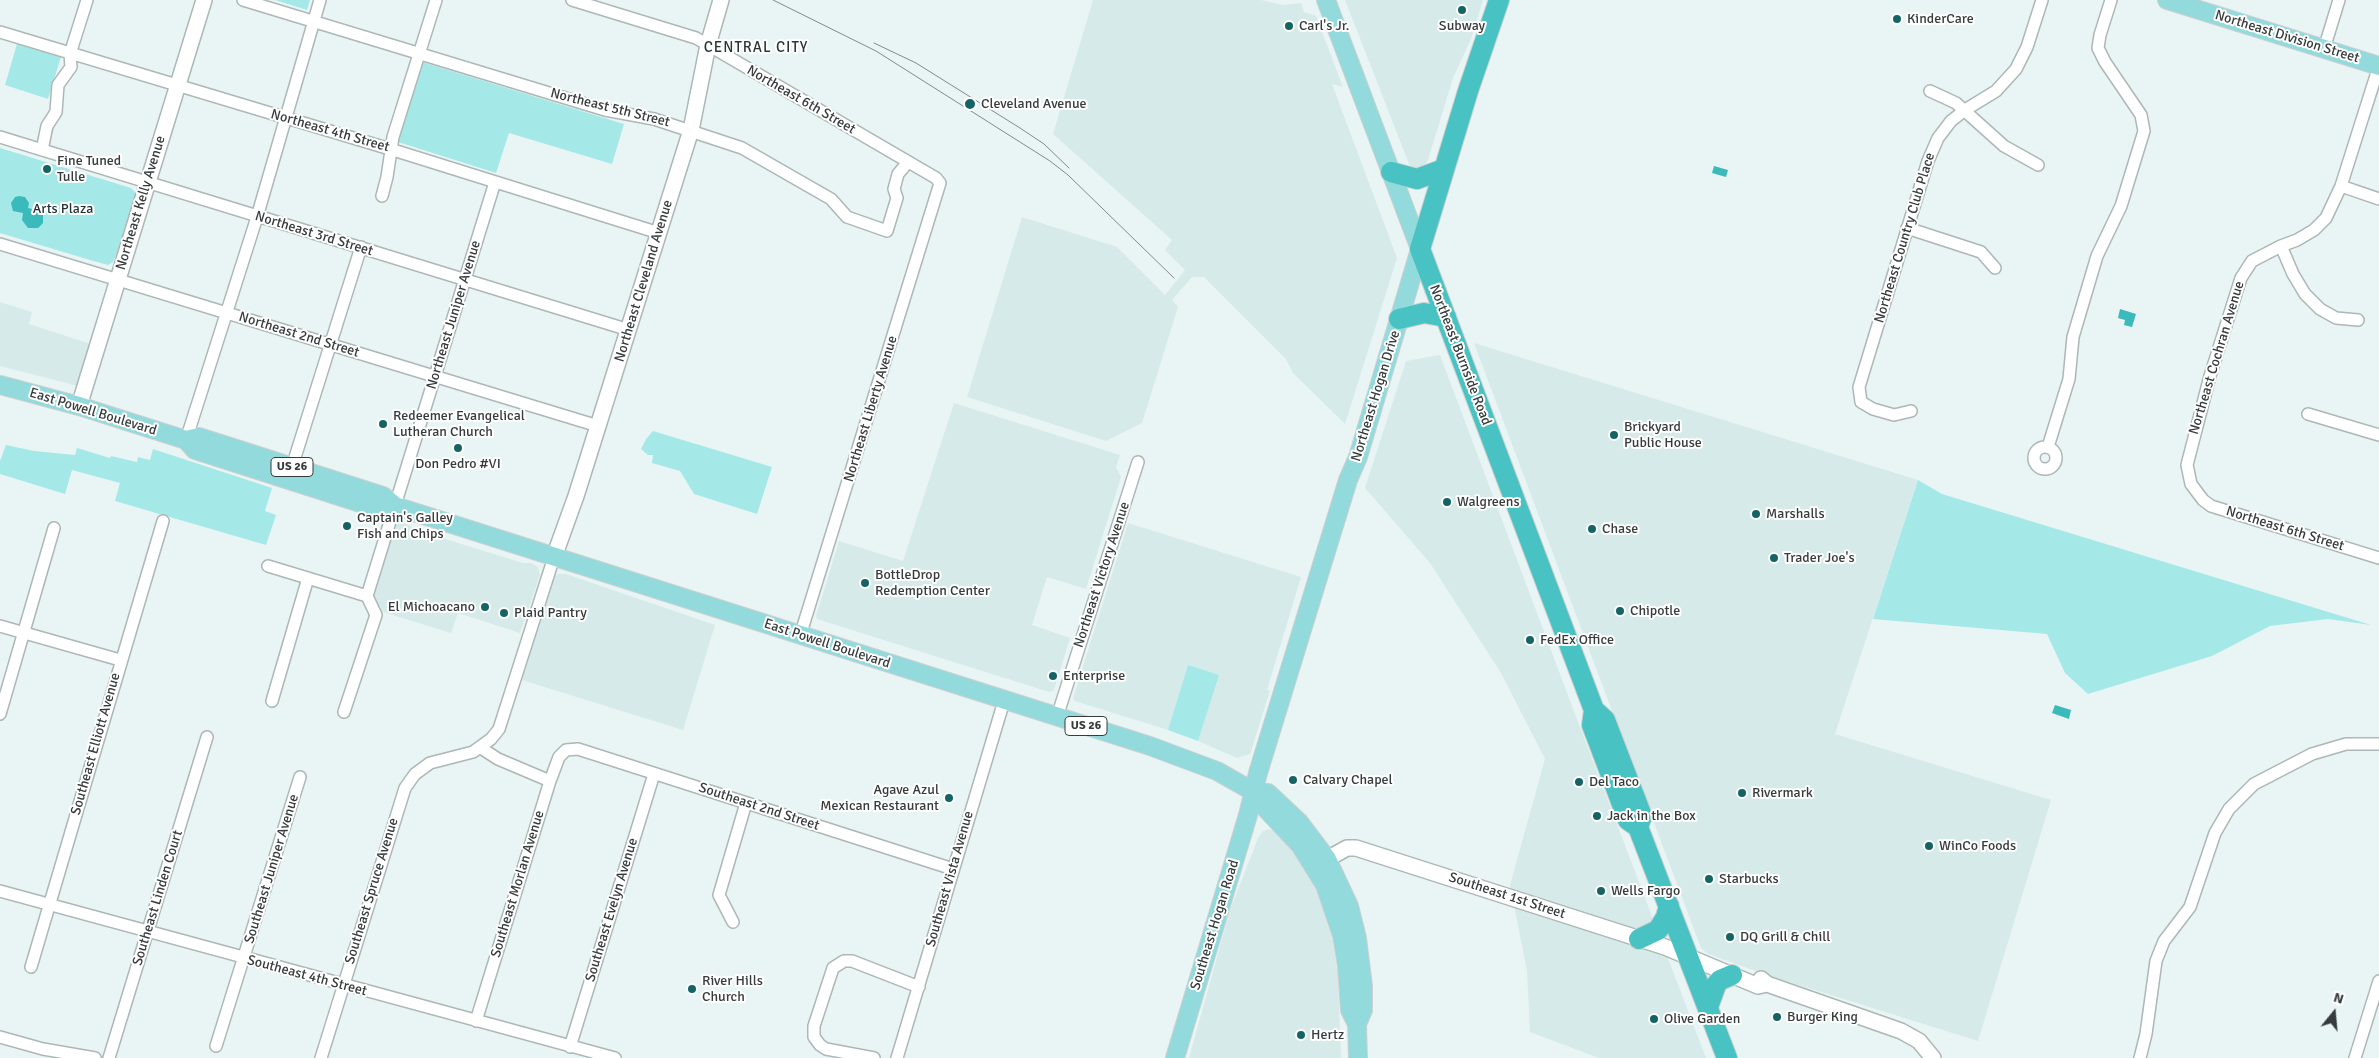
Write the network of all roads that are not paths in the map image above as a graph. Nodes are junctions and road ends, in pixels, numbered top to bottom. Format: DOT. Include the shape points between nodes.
graph roads {
  1 [pos="87,0"];
  2 [pos="204,0"];
  3 [pos="243,0"];
  4 [pos="320,0"];
  5 [pos="436,0"];
  6 [pos="572,0"];
  7 [pos="721,0"];
  8 [pos="1326,0"];
  9 [pos="1499,0"];
  10 [pos="2042,0"];
  11 [pos="2111,0"];
  12 [pos="2167,0"];
  13 [pos="2339,0"];
  14 [pos="315,22"];
  15 [pos="0,32"];
  16 [pos="708,45"];
  17 [pos="2324,49"];
  18 [pos="418,53"];
  19 [pos="70,54"];
  20 [pos="2379,66"];
  21 [pos="177,85"];
  22 [pos="1930,91"];
  23 [pos="1965,110"];
  24 [pos="286,119"];
  25 [pos="691,130"];
  26 [pos="0,137"];
  27 [pos="390,149"];
  28 [pos="42,150"];
  29 [pos="908,162"];
  30 [pos="2038,165"];
  31 [pos="1444,169"];
  32 [pos="1391,172"];
  33 [pos="147,182"];
  34 [pos="495,182"];
  35 [pos="940,183"];
  36 [pos="2341,186"];
  37 [pos="382,196"];
  38 [pos="2379,199"];
  39 [pos="257,217"];
  40 [pos="1907,228"];
  41 [pos="659,233"];
  42 [pos="0,244"];
  43 [pos="2281,246"];
  44 [pos="361,247"];
  45 [pos="1420,249"];
  46 [pos="1995,268"];
  47 [pos="466,279"];
  48 [pos="118,280"];
  49 [pos="226,312"];
  50 [pos="1446,317"];
  51 [pos="1399,319"];
  52 [pos="2358,320"];
  53 [pos="629,330"];
  54 [pos="330,344"];
  55 [pos="435,376"];
  56 [pos="0,385"];
  57 [pos="79,406"];
  58 [pos="1911,411"];
  59 [pos="2308,414"];
  60 [pos="598,426"];
  61 [pos="2379,435"];
  62 [pos="186,440"];
  63 [pos="2048,447"];
  64 [pos="1138,462"];
  65 [pos="241,465"];
  66 [pos="292,467"];
  67 [pos="2192,496"];
  68 [pos="395,506"];
  69 [pos="163,521"];
  70 [pos="54,528"];
  71 [pos="554,558"];
  72 [pos="2379,558"];
  73 [pos="268,566"];
  74 [pos="308,578"];
  75 [pos="367,596"];
  76 [pos="0,626"];
  77 [pos="24,633"];
  78 [pos="800,636"];
  79 [pos="120,660"];
  80 [pos="272,701"];
  81 [pos="1004,701"];
  82 [pos="1594,710"];
  83 [pos="344,712"];
  84 [pos="0,714"];
  85 [pos="1057,718"];
  86 [pos="207,737"];
  87 [pos="2379,744"];
  88 [pos="481,748"];
  89 [pos="1600,748"];
  90 [pos="566,750"];
  91 [pos="654,774"];
  92 [pos="300,777"];
  93 [pos="550,781"];
  94 [pos="1254,792"];
  95 [pos="1635,797"];
  96 [pos="746,803"];
  97 [pos="1638,827"];
  98 [pos="1327,859"];
  99 [pos="953,869"];
  100 [pos="0,891"];
  101 [pos="49,905"];
  102 [pos="1669,906"];
  103 [pos="1342,908"];
  104 [pos="733,922"];
  105 [pos="147,932"];
  106 [pos="1638,939"];
  107 [pos="1689,956"];
  108 [pos="244,959"];
  109 [pos="31,967"];
  110 [pos="1732,975"];
  111 [pos="2379,981"];
  112 [pos="1767,984"];
  113 [pos="342,985"];
  114 [pos="919,987"];
  115 [pos="1708,1007"];
  116 [pos="476,1021"];
  117 [pos="0,1037"];
  118 [pos="216,1046"];
  119 [pos="570,1046"];
  120 [pos="95,1058"];
  121 [pos="110,1058"];
  122 [pos="321,1058"];
  123 [pos="615,1058"];
  124 [pos="874,1058"];
  125 [pos="897,1058"];
  126 [pos="1175,1058"];
  127 [pos="1358,1058"];
  128 [pos="1726,1058"];
  129 [pos="1932,1058"];
  130 [pos="2140,1058"];
  131 [pos="2355,1058"];
  1 -- 19 [label="street"];
  2 -- 21 [label="street, Northeast Kelly Avenue"];
  3 -- 14 [label="street, Northeast 5th Street"];
  4 -- 14 [label="street"];
  5 -- 18 [label="street"];
  6 -- 16 [label="street, Northeast 6th Street" via="696,38"];
  7 -- 16 [label="street, Northeast Cleveland Avenue"];
  8 -- 32 [label="main road, Northeast Burnside Road"];
  9 -- 31 [label="highway, Northeast Hogan Drive"];
  10 -- 23 [label="street, Northeast Country Club Place" via="2027,47 2016,69 1996,91"];
  11 -- 63 [label="street" via="2098,48 2104,62 2141,115 2144,131 2121,206 2100,247 2072,337 2069,379"];
  12 -- 17 [label="main road, Northeast Division Street"];
  13 -- 17 [label="street"];
  14 -- 18 [label="street, Northeast 5th Street"];
  14 -- 24 [label="street"];
  15 -- 19 [label="street, Northeast 4th Street"];
  16 -- 25 [label="street, Northeast Cleveland Avenue"];
  16 -- 29 [label="street, Northeast 6th Street"];
  17 -- 20 [label="main road, Northeast Division Street"];
  18 -- 25 [label="street, Northeast 5th Street" via="605,110"];
  18 -- 27 [label="street"];
  19 -- 21 [label="street, Northeast 4th Street"];
  19 -- 28 [label="street" via="71,67 58,85 56,112 47,126"];
  20 -- 36 [label="street, Northeast Cochran Avenue"];
  21 -- 24 [label="street, Northeast 4th Street"];
  21 -- 33 [label="street, Northeast Kelly Avenue"];
  22 -- 23 [label="street"];
  23 -- 30 [label="street" via="2004,146"];
  23 -- 40 [label="street, Northeast Country Club Place" via="1938,138"];
  24 -- 27 [label="street, Northeast 4th Street"];
  24 -- 39 [label="street"];
  25 -- 29 [label="street, Northeast 5th Street" via="756,154 830,199 847,217 887,231 897,198 894,189 898,174"];
  25 -- 41 [label="street, Northeast Cleveland Avenue"];
  26 -- 28 [label="street, Northeast 3rd Street"];
  27 -- 34 [label="street, Northeast 4th Street"];
  27 -- 37 [label="street"];
  28 -- 33 [label="street, Northeast 3rd Street"];
  29 -- 35 [label="street, Northeast 6th Street"];
  31 -- 32 [label="highway" via="1417,179"];
  31 -- 45 [label="highway, Northeast Hogan Drive"];
  32 -- 45 [label="main road, Northeast Burnside Road"];
  33 -- 39 [label="street, Northeast 3rd Street"];
  33 -- 48 [label="street, Northeast Kelly Avenue"];
  34 -- 41 [label="street, Northeast 4th Street"];
  34 -- 47 [label="street, Northeast Juniper Avenue"];
  35 -- 78 [label="street, Northeast Liberty Avenue"];
  36 -- 38 [label="street"];
  36 -- 43 [label="street, Northeast Cochran Avenue" via="2326,218 2314,230"];
  39 -- 44 [label="street, Northeast 3rd Street"];
  39 -- 49 [label="street"];
  40 -- 46 [label="street" via="1982,252"];
  40 -- 58 [label="street, Northeast Country Club Place" via="1860,386 1860,402 1894,415"];
  41 -- 53 [label="street, Northeast Cleveland Avenue"];
  42 -- 48 [label="street, Northeast 2nd Street"];
  43 -- 52 [label="street" via="2305,294 2320,309 2336,318"];
  43 -- 67 [label="street, Northeast Cochran Avenue" via="2252,261 2237,288 2188,454"];
  44 -- 47 [label="street, Northeast 3rd Street"];
  44 -- 54 [label="street"];
  45 -- 50 [label="highway, Northeast Burnside Road"];
  45 -- 51 [label="main road, Northeast Hogan Drive"];
  47 -- 53 [label="street, Northeast 3rd Street"];
  47 -- 55 [label="street, Northeast Juniper Avenue"];
  48 -- 49 [label="street, Northeast 2nd Street"];
  48 -- 57 [label="street, Northeast Kelly Avenue"];
  49 -- 54 [label="street, Northeast 2nd Street"];
  49 -- 62 [label="street"];
  50 -- 51 [label="highway" via="1424,313"];
  50 -- 82 [label="highway, Northeast Burnside Road"];
  51 -- 94 [label="main road, Northeast Hogan Drive"];
  53 -- 60 [label="street, Northeast Cleveland Avenue"];
  54 -- 55 [label="street, Northeast 2nd Street"];
  54 -- 66 [label="street"];
  55 -- 60 [label="street, Northeast 2nd Street"];
  55 -- 68 [label="street, Northeast Juniper Avenue"];
  56 -- 57 [label="main road, East Powell Boulevard / US 26"];
  57 -- 62 [label="main road, East Powell Boulevard / US 26"];
  59 -- 61 [label="street"];
  60 -- 71 [label="street, Northeast Cleveland Avenue"];
  62 -- 65 [label="main road, East Powell Boulevard / US 26" via="195,450"];
  62 -- 66 [label="main road, East Powell Boulevard / US 26" via="199,437"];
  64 -- 85 [label="street, Northeast Victory Avenue"];
  65 -- 66 [label="main road" via="260,464 285,471"];
  65 -- 68 [label="main road, East Powell Boulevard / US 26" via="379,509"];
  66 -- 68 [label="main road, East Powell Boulevard / US 26" via="383,496"];
  67 -- 72 [label="street, Northeast 6th Street" via="2220,509"];
  68 -- 71 [label="main road, East Powell Boulevard / US 26"];
  68 -- 75 [label="street"];
  69 -- 79 [label="street, Southeast Elliott Avenue"];
  70 -- 77 [label="street"];
  71 -- 78 [label="main road, East Powell Boulevard / US 26"];
  71 -- 88 [label="street" via="504,718 495,734"];
  73 -- 74 [label="street"];
  74 -- 75 [label="street"];
  74 -- 80 [label="street"];
  75 -- 83 [label="street" via="376,614"];
  76 -- 77 [label="street"];
  77 -- 79 [label="street"];
  77 -- 84 [label="street"];
  78 -- 81 [label="main road, East Powell Boulevard / US 26"];
  79 -- 101 [label="street, Southeast Elliott Avenue"];
  81 -- 85 [label="main road, East Powell Boulevard / US 26"];
  81 -- 99 [label="street, Southeast Vista Avenue"];
  82 -- 89 [label="highway, Northeast Burnside Road" via="1592,725"];
  82 -- 95 [label="highway, Northeast Burnside Road" via="1605,720"];
  85 -- 94 [label="main road, East Powell Boulevard / US 26" via="1198,762"];
  86 -- 105 [label="street, Southeast Linden Court"];
  87 -- 130 [label="street" via="2346,744 2312,754 2254,784 2229,809 2215,832 2190,907 2170,932 2156,960"];
  88 -- 93 [label="street" via="498,759"];
  88 -- 113 [label="street, Southeast Spruce Avenue" via="460,757 439,759 423,767 405,788"];
  89 -- 95 [label="highway" via="1613,762 1626,794"];
  89 -- 97 [label="highway, Northeast Burnside Road" via="1628,820"];
  90 -- 91 [label="street, Southeast 2nd Street" via="578,749"];
  90 -- 93 [label="street, Southeast Morlan Avenue" via="559,757"];
  91 -- 96 [label="street, Southeast 2nd Street"];
  91 -- 119 [label="street, Southeast Evelyn Avenue"];
  92 -- 108 [label="street, Southeast Juniper Avenue"];
  93 -- 116 [label="street, Southeast Morlan Avenue"];
  94 -- 98 [label="main road, East Powell Boulevard / US 26" via="1268,793 1288,810"];
  94 -- 103 [label="main road, East Powell Boulevard / US 26" via="1312,862"];
  94 -- 126 [label="main road, Southeast Hogan Road"];
  95 -- 97 [label="highway, Northeast Burnside Road" via="1642,816"];
  96 -- 99 [label="street, Southeast 2nd Street"];
  96 -- 104 [label="street" via="719,895"];
  97 -- 102 [label="highway, Northeast Burnside Road"];
  98 -- 103 [label="main road, East Powell Boulevard / US 26"];
  98 -- 106 [label="street, Southeast 1st Street" via="1347,848 1356,848"];
  99 -- 114 [label="street, Southeast Vista Avenue"];
  100 -- 101 [label="street, Southeast 4th Street"];
  101 -- 105 [label="street, Southeast 4th Street"];
  101 -- 109 [label="street, Southeast Elliott Avenue"];
  102 -- 106 [label="highway" via="1658,930"];
  102 -- 107 [label="highway, Northeast Burnside Road"];
  103 -- 127 [label="main road, East Powell Boulevard / US 26" via="1350,1010 1357,1024"];
  105 -- 108 [label="street, Southeast 4th Street"];
  105 -- 121 [label="street, Southeast Linden Court"];
  106 -- 107 [label="street, Southeast 1st Street"];
  107 -- 110 [label="street, Southeast 1st Street"];
  107 -- 112 [label="street, Southeast 1st Street" via="1757,975"];
  107 -- 115 [label="highway, Northeast Burnside Road"];
  108 -- 113 [label="street, Southeast 4th Street"];
  108 -- 118 [label="street, Southeast Juniper Avenue"];
  110 -- 112 [label="street, Southeast 1st Street" via="1758,986"];
  110 -- 115 [label="highway" via="1716,985"];
  111 -- 131 [label="street"];
  112 -- 129 [label="street, Southeast 1st Street" via="1901,1031 1919,1041"];
  113 -- 116 [label="street, Southeast 4th Street"];
  113 -- 122 [label="street, Southeast Spruce Avenue"];
  114 -- 124 [label="street" via="865,965 844,961 833,968 814,1026 816,1041 826,1048"];
  114 -- 125 [label="street, Southeast Vista Avenue"];
  115 -- 128 [label="highway, Northeast Burnside Road"];
  116 -- 119 [label="street, Southeast 4th Street"];
  117 -- 120 [label="street"];
  119 -- 123 [label="street, Southeast 4th Street"];
}
